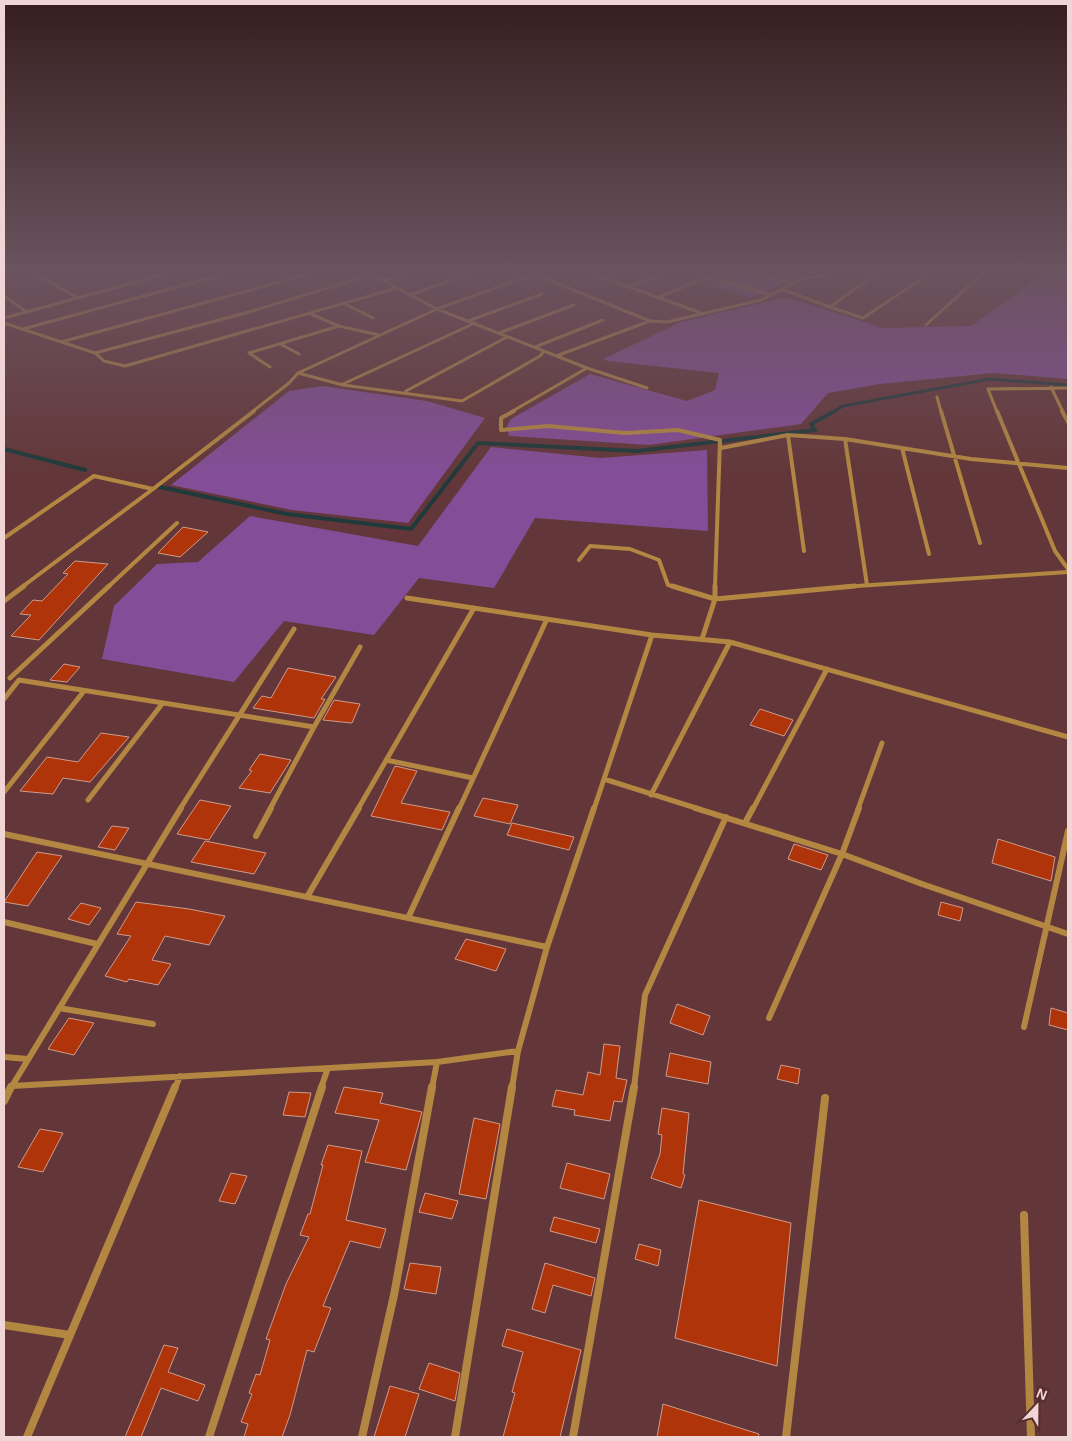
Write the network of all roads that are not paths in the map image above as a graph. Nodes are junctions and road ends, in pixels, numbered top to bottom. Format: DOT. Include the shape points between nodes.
graph roads {
  1 [pos="53,339"];
  2 [pos="71,339"];
  3 [pos="147,339"];
  4 [pos="221,339"];
  5 [pos="299,339"];
  6 [pos="371,339"];
  7 [pos="440,339"];
  8 [pos="503,339"];
  9 [pos="513,339"];
  10 [pos="556,339"];
  11 [pos="601,339"];
  12 [pos="61,342"];
  13 [pos="281,345"];
  14 [pos="534,348"];
  15 [pos="544,351"];
  16 [pos="95,353"];
  17 [pos="299,354"];
  18 [pos="556,356"];
  19 [pos="270,367"];
  20 [pos="587,368"];
  21 [pos="298,373"];
  22 [pos="343,385"];
  23 [pos="1051,387"];
  24 [pos="647,388"];
  25 [pos="1068,388"];
  26 [pos="406,392"];
  27 [pos="937,396"];
  28 [pos="1068,422"];
  29 [pos="788,436"];
  30 [pos="845,439"];
  31 [pos="721,444"];
  32 [pos="902,448"];
  33 [pos="956,457"];
  34 [pos="1020,464"];
  35 [pos="1068,468"];
  36 [pos="153,489"];
  37 [pos="177,523"];
  38 [pos="4,538"];
  39 [pos="980,543"];
  40 [pos="804,550"];
  41 [pos="929,554"];
  42 [pos="579,560"];
  43 [pos="1068,571"];
  44 [pos="867,585"];
  45 [pos="406,598"];
  46 [pos="715,599"];
  47 [pos="4,602"];
  48 [pos="474,608"];
  49 [pos="547,619"];
  50 [pos="294,629"];
  51 [pos="652,635"];
  52 [pos="702,639"];
  53 [pos="730,642"];
  54 [pos="360,646"];
  55 [pos="827,669"];
  56 [pos="7,678"];
  57 [pos="20,680"];
  58 [pos="84,690"];
  59 [pos="4,700"];
  60 [pos="162,704"];
  61 [pos="239,715"];
  62 [pos="314,727"];
  63 [pos="1068,737"];
  64 [pos="882,743"];
  65 [pos="386,760"];
  66 [pos="473,778"];
  67 [pos="604,779"];
  68 [pos="4,792"];
  69 [pos="651,795"];
  70 [pos="88,800"];
  71 [pos="726,817"];
  72 [pos="745,823"];
  73 [pos="1068,831"];
  74 [pos="4,834"];
  75 [pos="256,836"];
  76 [pos="842,854"];
  77 [pos="144,864"];
  78 [pos="307,898"];
  79 [pos="408,918"];
  80 [pos="4,922"];
  81 [pos="1046,927"];
  82 [pos="1068,934"];
  83 [pos="97,944"];
  84 [pos="547,947"];
  85 [pos="59,1008"];
  86 [pos="769,1018"];
  87 [pos="153,1024"];
  88 [pos="1024,1027"];
  89 [pos="518,1051"];
  90 [pos="4,1057"];
  91 [pos="28,1059"];
  92 [pos="437,1062"];
  93 [pos="328,1068"];
  94 [pos="180,1076"];
  95 [pos="12,1086"];
  96 [pos="825,1098"];
  97 [pos="4,1101"];
  98 [pos="1024,1215"];
  99 [pos="4,1325"];
  100 [pos="70,1335"];
  101 [pos="27,1437"];
  102 [pos="209,1437"];
  103 [pos="362,1437"];
  104 [pos="455,1437"];
  105 [pos="572,1437"];
  106 [pos="786,1437"];
  107 [pos="1031,1437"];
  1 -- 12 [label="street"];
  2 -- 12 [label="street"];
  3 -- 16 [label="street"];
  4 -- 16 [label="street" via="125,366 104,360"];
  5 -- 13 [label="street"];
  6 -- 21 [label="street"];
  7 -- 22 [label="street"];
  8 -- 26 [label="street"];
  9 -- 14 [label="street"];
  10 -- 14 [label="street"];
  11 -- 18 [label="street"];
  12 -- 16 [label="street"];
  13 -- 17 [label="street"];
  13 -- 19 [label="street" via="250,354"];
  14 -- 15 [label="street"];
  15 -- 18 [label="street"];
  15 -- 26 [label="street" via="462,400"];
  18 -- 20 [label="street"];
  20 -- 24 [label="street"];
  20 -- 31 [label="street" via="501,418 501,430 548,426 625,433 678,430"];
  21 -- 22 [label="street"];
  21 -- 36 [label="street"];
  22 -- 26 [label="street"];
  23 -- 25 [label="street"];
  23 -- 28 [label="street"];
  23 -- 34 [label="street" via="988,388"];
  27 -- 33 [label="street"];
  29 -- 30 [label="street"];
  29 -- 31 [label="street"];
  29 -- 40 [label="street"];
  30 -- 32 [label="street"];
  30 -- 44 [label="street"];
  31 -- 46 [label="street"];
  32 -- 33 [label="street"];
  32 -- 41 [label="street"];
  33 -- 34 [label="street"];
  33 -- 39 [label="street"];
  34 -- 35 [label="street"];
  34 -- 43 [label="street" via="1055,551"];
  36 -- 38 [label="street" via="94,476"];
  36 -- 47 [label="street"];
  37 -- 56 [label="street"];
  42 -- 46 [label="street" via="590,546 630,549 659,560 668,585"];
  43 -- 44 [label="street"];
  44 -- 46 [label="street"];
  45 -- 48 [label="street"];
  46 -- 52 [label="street"];
  48 -- 49 [label="street"];
  48 -- 65 [label="street"];
  49 -- 51 [label="street"];
  49 -- 66 [label="street"];
  50 -- 61 [label="street"];
  51 -- 52 [label="street"];
  51 -- 67 [label="street"];
  52 -- 53 [label="street"];
  53 -- 55 [label="street"];
  53 -- 69 [label="street"];
  54 -- 62 [label="street"];
  55 -- 63 [label="street"];
  55 -- 72 [label="street"];
  56 -- 57 [label="street"];
  57 -- 58 [label="street"];
  57 -- 59 [label="street"];
  58 -- 60 [label="street"];
  58 -- 68 [label="street"];
  60 -- 61 [label="street"];
  60 -- 70 [label="street"];
  61 -- 62 [label="street"];
  61 -- 77 [label="street"];
  62 -- 75 [label="street"];
  64 -- 76 [label="street"];
  65 -- 66 [label="street"];
  65 -- 78 [label="street"];
  66 -- 79 [label="street"];
  67 -- 69 [label="street"];
  67 -- 84 [label="street"];
  69 -- 71 [label="street"];
  71 -- 72 [label="street"];
  71 -- 105 [label="street" via="645,995 638,1066"];
  72 -- 76 [label="street"];
  73 -- 81 [label="street"];
  74 -- 77 [label="street"];
  76 -- 81 [label="street"];
  76 -- 86 [label="street"];
  77 -- 78 [label="street"];
  77 -- 83 [label="street"];
  78 -- 79 [label="street"];
  79 -- 84 [label="street"];
  80 -- 83 [label="street"];
  81 -- 82 [label="street"];
  81 -- 88 [label="street"];
  83 -- 85 [label="street"];
  84 -- 89 [label="street"];
  85 -- 87 [label="street"];
  85 -- 91 [label="street"];
  89 -- 92 [label="street"];
  89 -- 104 [label="street"];
  90 -- 91 [label="street"];
  91 -- 95 [label="street"];
  92 -- 93 [label="street"];
  92 -- 103 [label="street" via="394,1295"];
  93 -- 94 [label="street"];
  93 -- 102 [label="street"];
  94 -- 95 [label="street"];
  94 -- 100 [label="street"];
  95 -- 97 [label="street"];
  96 -- 106 [label="street"];
  98 -- 107 [label="street"];
  99 -- 100 [label="street"];
  100 -- 101 [label="street"];
}
